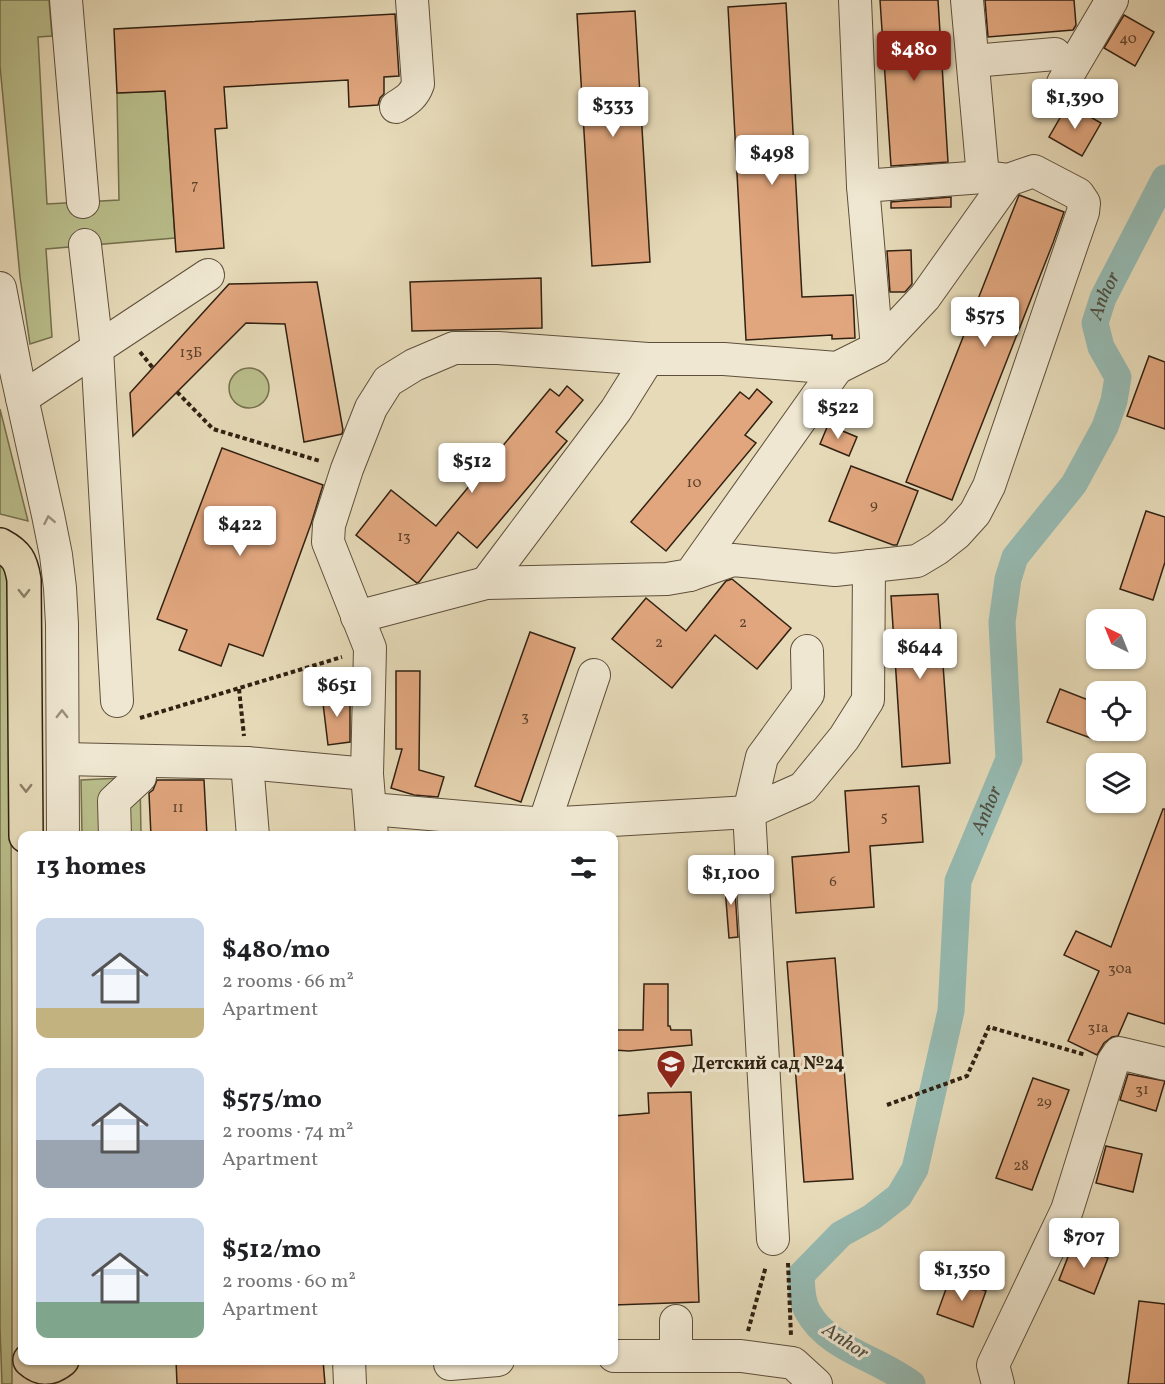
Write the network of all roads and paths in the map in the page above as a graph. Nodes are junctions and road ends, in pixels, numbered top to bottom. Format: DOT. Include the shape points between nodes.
graph roads {
  1 [pos="66,0"];
  2 [pos="412,0"];
  3 [pos="855,0"];
  4 [pos="967,0"];
  5 [pos="1112,0"];
  6 [pos="973,61"];
  7 [pos="396,106"];
  8 [pos="996,178"];
  9 [pos="863,186"];
  10 [pos="83,202"];
  11 [pos="85,245"];
  12 [pos="208,275"];
  13 [pos="0,288"];
  14 [pos="877,348"];
  15 [pos="97,349"];
  16 [pos="648,359"];
  17 [pos="837,368"];
  18 [pos="177,392"];
  19 [pos="22,398"];
  20 [pos="347,469"];
  21 [pos="0,545"];
  22 [pos="869,566"];
  23 [pos="690,575"];
  24 [pos="486,583"];
  25 [pos="357,617"];
  26 [pos="370,648"];
  27 [pos="807,651"];
  28 [pos="594,675"];
  29 [pos="239,688"];
  30 [pos="124,711"];
  31 [pos="63,759"];
  32 [pos="141,761"];
  33 [pos="247,763"];
  34 [pos="367,774"];
  35 [pos="749,812"];
  36 [pos="371,822"];
  37 [pos="544,824"];
  38 [pos="26,831"];
  39 [pos="63,831"];
  40 [pos="115,831"];
  41 [pos="253,831"];
  42 [pos="1113,1062"];
  43 [pos="1165,1064"];
  44 [pos="887,1105"];
  45 [pos="780,1247"];
  46 [pos="676,1320"];
  47 [pos="618,1356"];
  48 [pos="675,1356"];
  49 [pos="741,1356"];
  50 [pos="793,1363"];
  51 [pos="29,1365"];
  52 [pos="36,1365"];
  53 [pos="54,1365"];
  54 [pos="63,1365"];
  55 [pos="349,1365"];
  56 [pos="474,1365"];
  57 [pos="450,1370"];
  58 [pos="29,1384"];
  59 [pos="65,1384"];
  60 [pos="350,1384"];
  61 [pos="816,1384"];
  62 [pos="998,1384"];
  1 -- 10 [label="street"];
  2 -- 7 [label="street" via="418,84 411,98"];
  3 -- 9 [label="street"];
  4 -- 6 [label="street"];
  5 -- 6 [label="street" via="1059,68"];
  6 -- 8 [label="street"];
  8 -- 9 [label="street"];
  8 -- 14 [label="street" via="925,297"];
  8 -- 22 [label="street" via="1034,171 1078,194 1084,203 1083,212 989,486 975,513 956,534 917,561"];
  9 -- 14 [label="street"];
  11 -- 15 [label="street"];
  12 -- 15 [label="street"];
  13 -- 19 [label="street"];
  14 -- 17 [label="street"];
  15 -- 19 [label="street"];
  15 -- 30 [label="street"];
  16 -- 17 [label="street" via="724,359"];
  16 -- 20 [label="street" via="454,348 414,364 388,381 371,408"];
  16 -- 24 [label="street" via="616,410"];
  17 -- 23 [label="street"];
  18 -- 20 [label="path" via="213,429"];
  31 -- 19 [label="street, one-way" via="60,588"];
  20 -- 25 [label="street" via="329,525 328,542"];
  21 -- 38 [label="main road, one-way" via="16,555 24,580"];
  22 -- 23 [label="street" via="835,570 733,560"];
  22 -- 35 [label="street" via="868,700 844,738 803,788"];
  23 -- 24 [label="street" via="667,579"];
  24 -- 25 [label="street"];
  25 -- 26 [label="street"];
  26 -- 29 [label="path"];
  26 -- 34 [label="street"];
  27 -- 35 [label="street" via="808,694 762,757"];
  28 -- 37 [label="street"];
  29 -- 30 [label="path"];
  29 -- 33 [label="path"];
  31 -- 32 [label="street"];
  31 -- 39 [label="street"];
  32 -- 33 [label="street"];
  32 -- 40 [label="street" via="140,777 114,801"];
  33 -- 34 [label="street"];
  33 -- 41 [label="street"];
  34 -- 36 [label="street"];
  35 -- 37 [label="street"];
  35 -- 45 [label="street"];
  36 -- 37 [label="street"];
  42 -- 43 [label="street" via="1119,1053"];
  42 -- 44 [label="path" via="989,1027 967,1076"];
  42 -- 62 [label="street" via="1067,1210 993,1365"];
  45 -- 49 [label="path"];
  45 -- 50 [label="path"];
  46 -- 48 [label="street"];
  47 -- 48 [label="street"];
  48 -- 49 [label="street"];
  49 -- 50 [label="street"];
  50 -- 61 [label="street"];
  51 -- 58 [label="main road"];
  52 -- 53 [label="main road"];
  54 -- 59 [label="street"];
  55 -- 60 [label="street"];
  56 -- 57 [label="street"];
}
